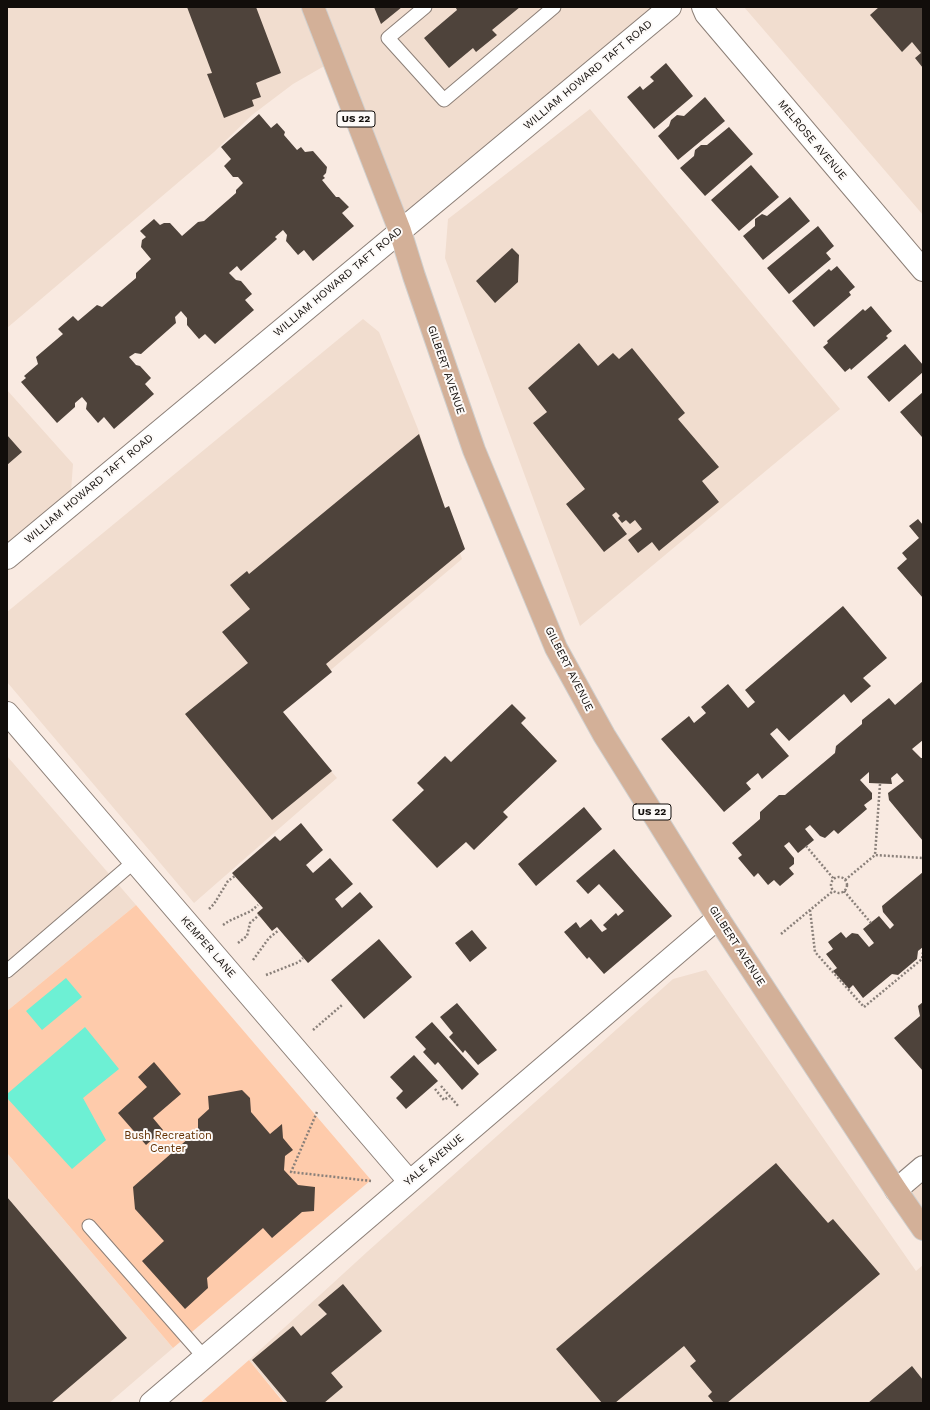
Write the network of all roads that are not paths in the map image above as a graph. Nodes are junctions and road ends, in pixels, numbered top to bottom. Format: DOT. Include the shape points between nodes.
graph roads {
  1 [pos="313,7"];
  2 [pos="425,7"];
  3 [pos="554,7"];
  4 [pos="670,7"];
  5 [pos="703,7"];
  6 [pos="400,231"];
  7 [pos="923,270"];
  8 [pos="7,558"];
  9 [pos="7,713"];
  10 [pos="135,861"];
  11 [pos="718,918"];
  12 [pos="7,971"];
  13 [pos="923,1167"];
  14 [pos="409,1181"];
  15 [pos="896,1190"];
  16 [pos="89,1226"];
  17 [pos="923,1229"];
  18 [pos="204,1357"];
  19 [pos="151,1403"];
  1 -- 6 [label="main road, GILBERT AVENUE / US 22"];
  2 -- 3 [label="lane" via="388,38 444,100"];
  4 -- 6 [label="street, WILLIAM HOWARD TAFT ROAD"];
  5 -- 7 [label="street, MELROSE AVENUE" via="716,26"];
  6 -- 8 [label="street, WILLIAM HOWARD TAFT ROAD"];
  6 -- 11 [label="main road, GILBERT AVENUE / US 22" via="474,450 556,648 604,735"];
  9 -- 10 [label="street, KEMPER LANE"];
  10 -- 12 [label="lane"];
  10 -- 14 [label="street, KEMPER LANE"];
  11 -- 14 [label="street, YALE AVENUE"];
  11 -- 15 [label="main road, GILBERT AVENUE / US 22"];
  13 -- 15 [label="street"];
  14 -- 18 [label="street, YALE AVENUE"];
  15 -- 17 [label="main road, GILBERT AVENUE / US 22"];
  16 -- 18 [label="lane"];
  18 -- 19 [label="street, YALE AVENUE"];
}
